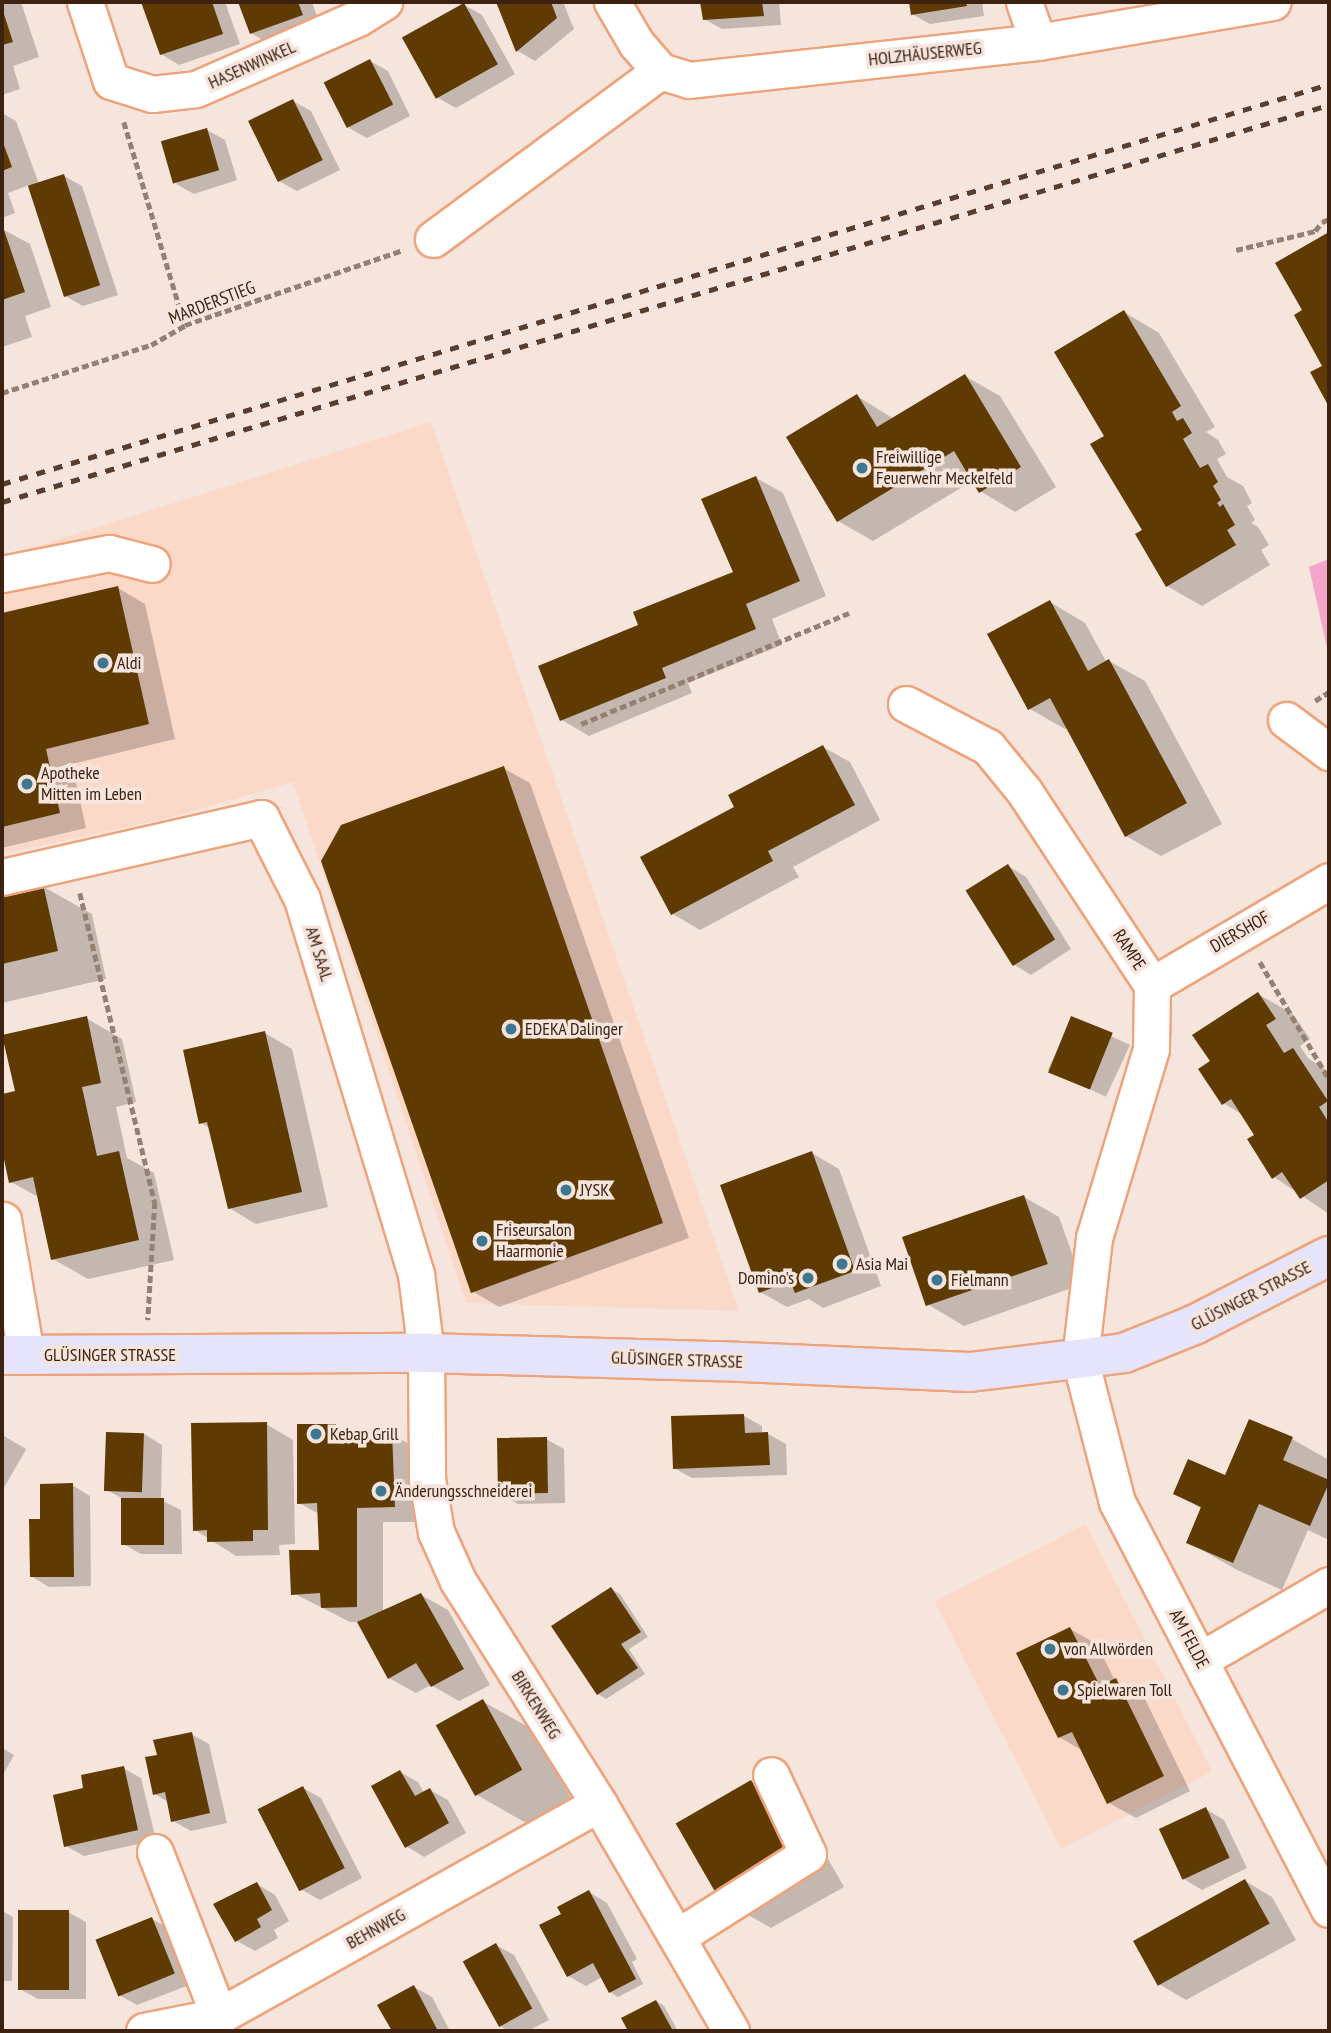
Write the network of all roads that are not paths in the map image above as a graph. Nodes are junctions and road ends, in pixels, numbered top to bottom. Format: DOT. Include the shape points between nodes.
graph roads {
  1 [pos="85,2"];
  2 [pos="384,2"];
  3 [pos="612,2"];
  4 [pos="1024,2"];
  5 [pos="1273,2"];
  6 [pos="1038,42"];
  7 [pos="660,71"];
  8 [pos="433,239"];
  9 [pos="152,564"];
  10 [pos="2,574"];
  11 [pos="906,704"];
  12 [pos="1286,720"];
  13 [pos="1329,752"];
  14 [pos="2,877"];
  15 [pos="1329,881"];
  16 [pos="1152,985"];
  17 [pos="3,1220"];
  18 [pos="1329,1256"];
  19 [pos="426,1353"];
  20 [pos="14,1355"];
  21 [pos="1080,1359"];
  22 [pos="1329,1585"];
  23 [pos="1200,1660"];
  24 [pos="771,1775"];
  25 [pos="599,1804"];
  26 [pos="155,1852"];
  27 [pos="1329,1909"];
  28 [pos="677,1937"];
  29 [pos="219,2016"];
  30 [pos="144,2031"];
  31 [pos="731,2031"];
  1 -- 2 [label="street, HASENWINKEL" via="111,81 152,93 196,89 358,18"];
  3 -- 7 [label="street" via="635,43"];
  4 -- 6 [label="street"];
  5 -- 6 [label="street, HOLZHÄUSERWEG"];
  6 -- 7 [label="street, HOLZHÄUSERWEG" via="689,79"];
  7 -- 8 [label="street"];
  9 -- 10 [label="street" via="109,553"];
  11 -- 16 [label="street, RAMPE" via="988,747 1024,791"];
  12 -- 13 [label="street"];
  14 -- 19 [label="street, AM SAAL" via="261,818 302,899 416,1274"];
  15 -- 16 [label="street, DIERSHOF"];
  16 -- 21 [label="street, RAMPE" via="1151,1049 1094,1238"];
  17 -- 20 [label="street"];
  18 -- 21 [label="main road, GLÜSINGER STRASSE" via="1163,1339 1124,1353"];
  19 -- 20 [label="main road, GLÜSINGER STRASSE"];
  19 -- 21 [label="main road, GLÜSINGER STRASSE" via="970,1372"];
  19 -- 25 [label="street, BIRKENWEG" via="427,1479 436,1532 458,1581"];
  21 -- 23 [label="street, AM FELDE" via="1117,1502"];
  22 -- 23 [label="street"];
  23 -- 27 [label="street, AM FELDE"];
  24 -- 28 [label="street" via="808,1854"];
  25 -- 28 [label="street, BIRKENWEG"];
  25 -- 29 [label="street, BEHNWEG"];
  26 -- 29 [label="street"];
  28 -- 31 [label="street, BIRKENWEG"];
  29 -- 30 [label="street, BEHNWEG"];
}
